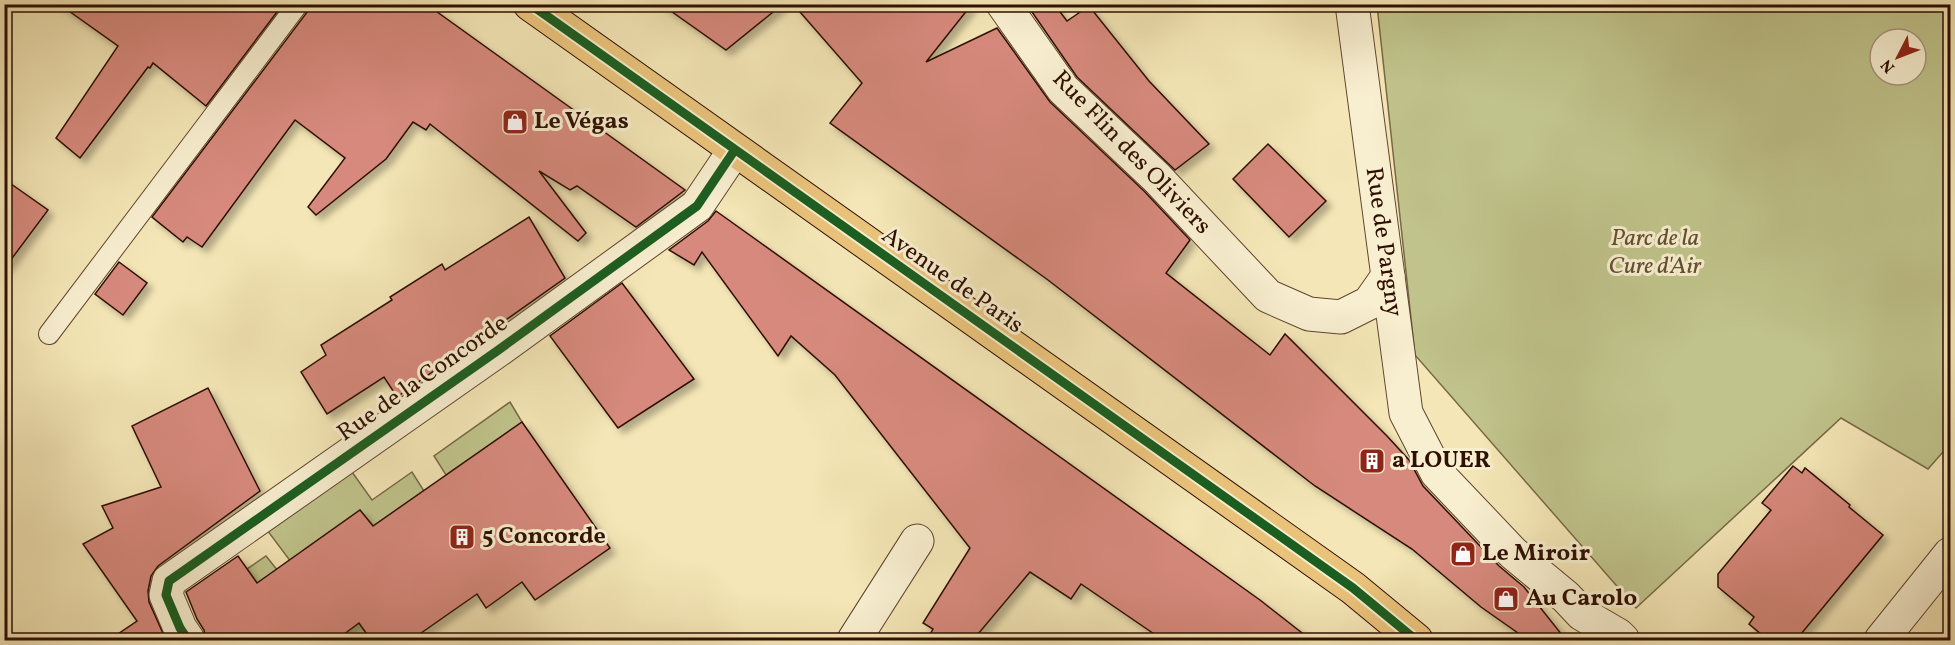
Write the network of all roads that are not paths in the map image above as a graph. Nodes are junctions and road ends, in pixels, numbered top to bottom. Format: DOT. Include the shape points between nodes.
graph roads {
  1 [pos="298,4"];
  2 [pos="530,4"];
  3 [pos="1003,4"];
  4 [pos="1352,4"];
  5 [pos="734,151"];
  6 [pos="1388,276"];
  7 [pos="50,333"];
  8 [pos="917,541"];
  9 [pos="1950,554"];
  10 [pos="188,640"];
  11 [pos="854,640"];
  12 [pos="1416,640"];
  13 [pos="1623,640"];
  14 [pos="1881,640"];
  1 -- 7 [label="lane"];
  2 -- 5 [label="main road, Avenue de Paris"];
  3 -- 6 [label="street, Rue Flin des Oliviers" via="1063,89 1157,178 1268,296 1309,314 1341,317 1369,303"];
  4 -- 6 [label="street, Rue de Pargny"];
  5 -- 10 [label="street, Rue de la Concorde" via="697,206 169,581 166,596"];
  5 -- 12 [label="main road, Avenue de Paris" via="1353,588"];
  6 -- 13 [label="street, Rue de Pargny" via="1406,413 1437,473 1513,553 1582,614"];
  8 -- 11 [label="street"];
  9 -- 14 [label="street"];
}
